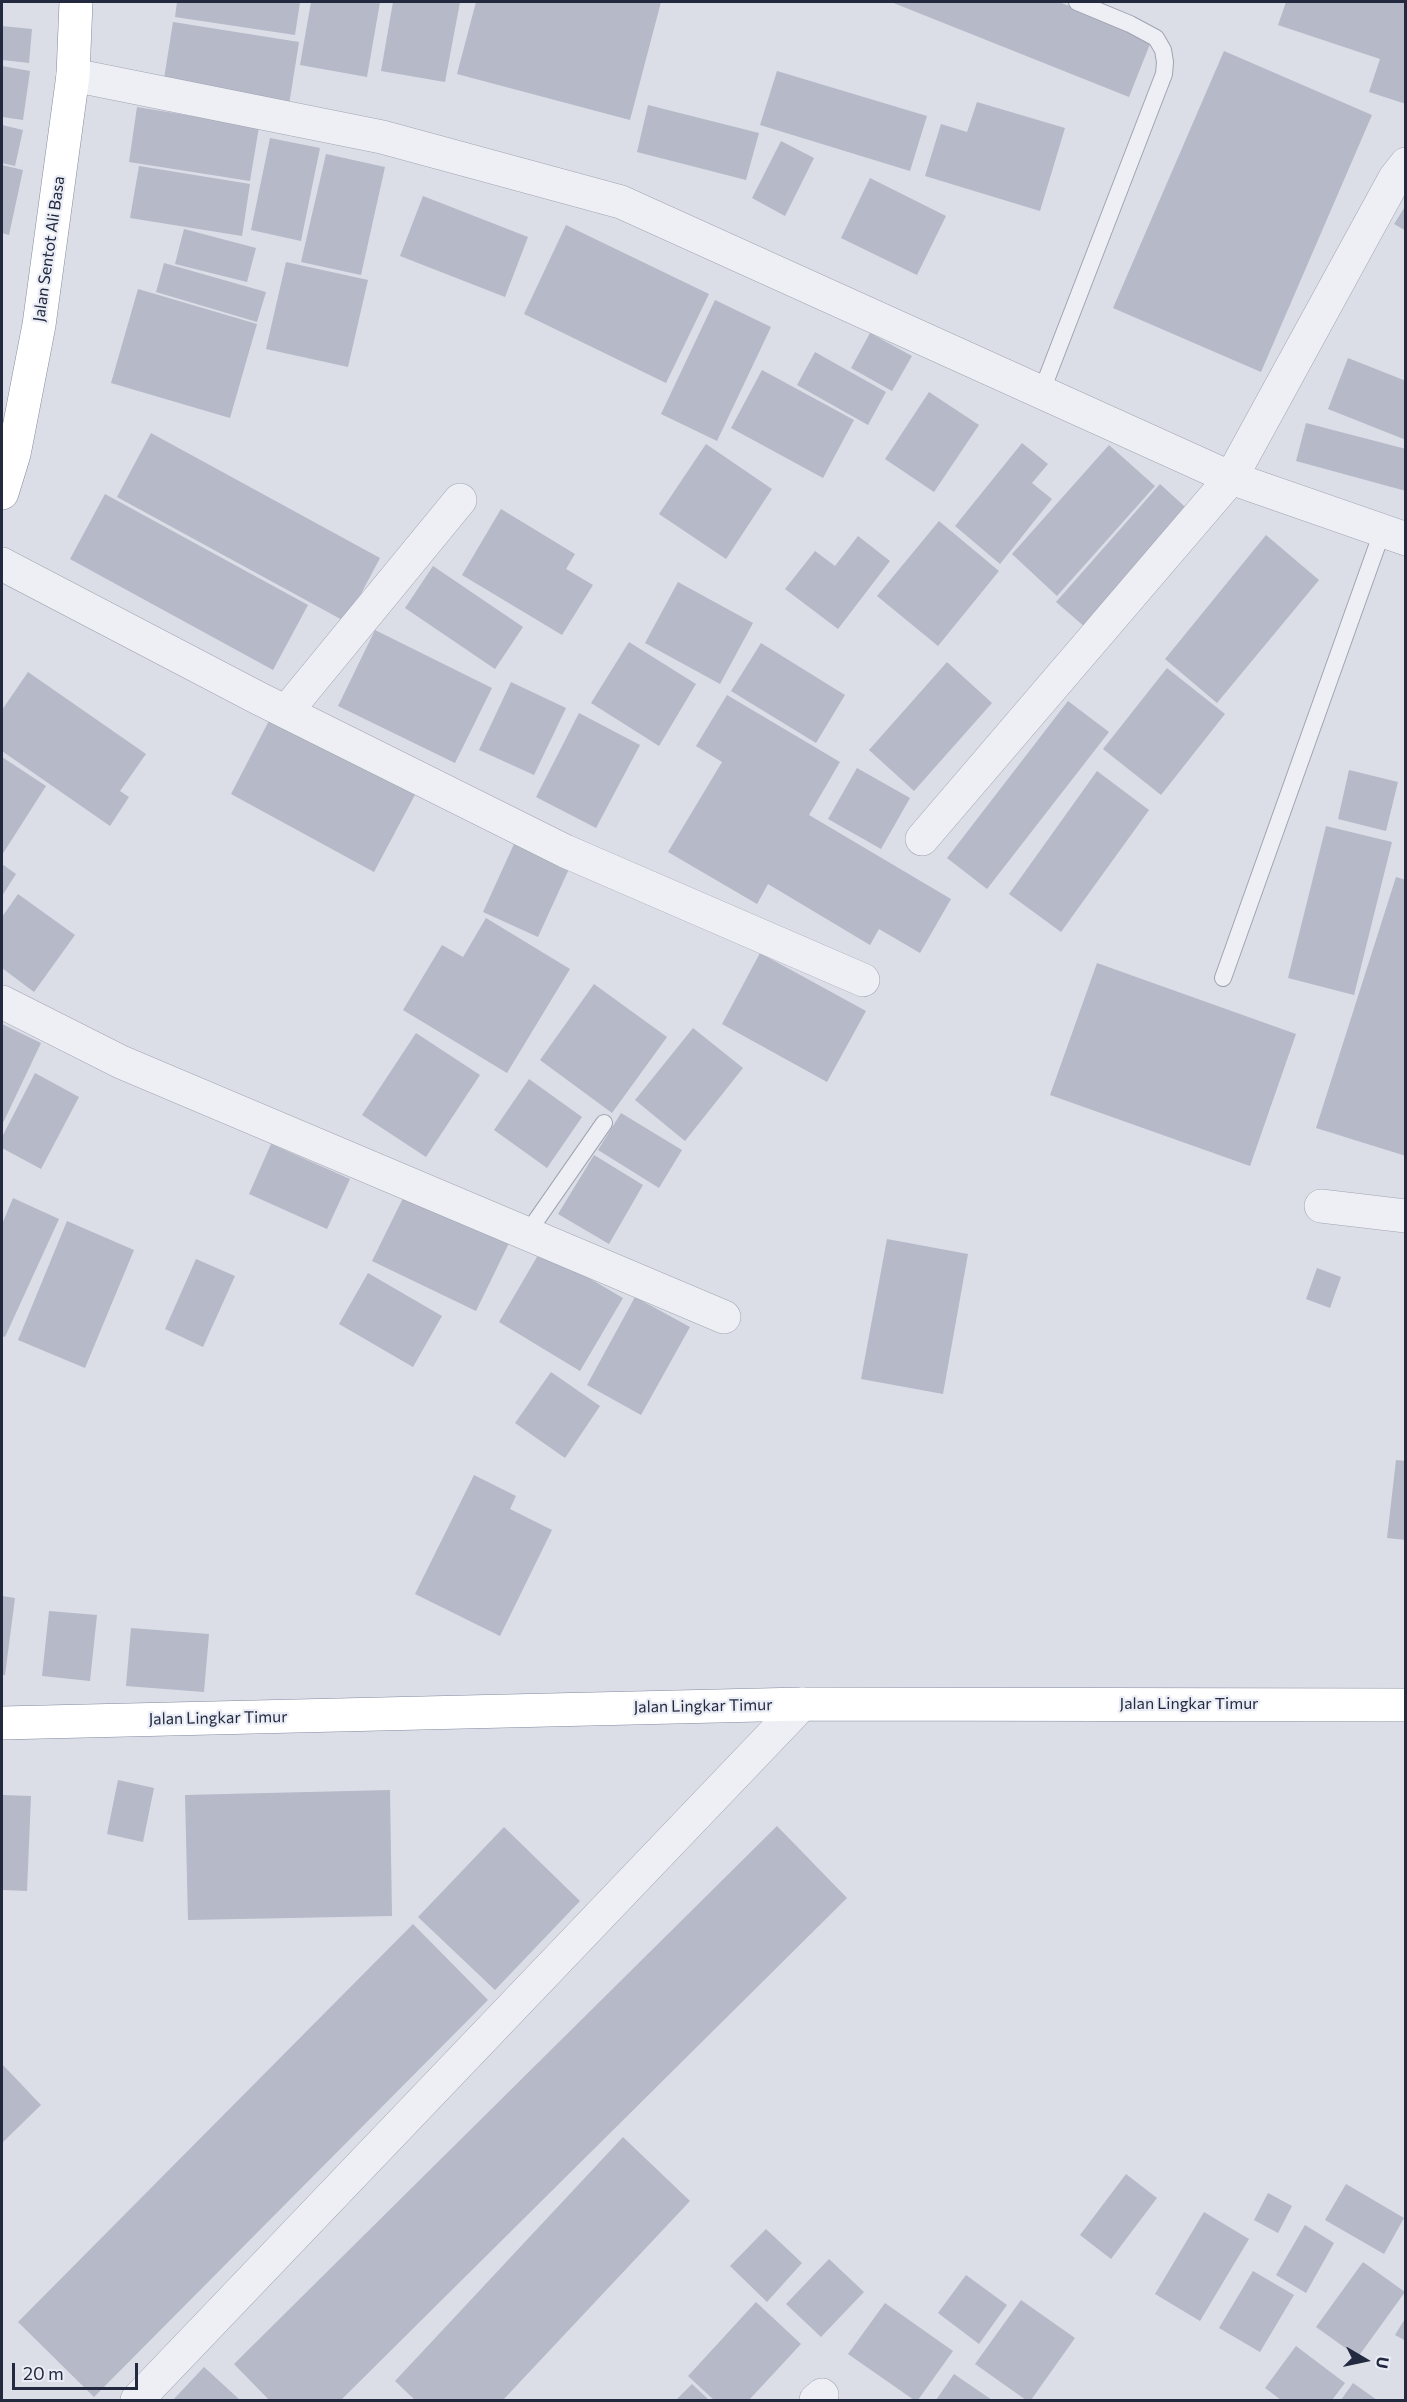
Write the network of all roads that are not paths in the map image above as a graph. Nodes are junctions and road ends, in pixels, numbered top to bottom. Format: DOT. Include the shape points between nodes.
graph roads {
  1 [pos="76,2"];
  2 [pos="1077,2"];
  3 [pos="73,75"];
  4 [pos="1406,164"];
  5 [pos="1041,393"];
  6 [pos="1231,478"];
  7 [pos="2,493"];
  8 [pos="460,500"];
  9 [pos="1394,535"];
  10 [pos="2,564"];
  11 [pos="286,712"];
  12 [pos="922,839"];
  13 [pos="1223,978"];
  14 [pos="863,980"];
  15 [pos="2,1002"];
  16 [pos="604,1123"];
  17 [pos="1321,1206"];
  18 [pos="1406,1216"];
  19 [pos="526,1234"];
  20 [pos="724,1317"];
  21 [pos="802,1704"];
  22 [pos="1406,1705"];
  23 [pos="2,1724"];
  24 [pos="137,2400"];
  1 -- 3 [label="highway, Jalan Sentot Ali Basa"];
  2 -- 5 [label="lane" via="1156,38 1163,50 1164,74"];
  3 -- 5 [label="street" via="382,137 621,202"];
  3 -- 7 [label="highway, Jalan Sentot Ali Basa" via="39,325 14,454"];
  4 -- 6 [label="street"];
  5 -- 6 [label="street"];
  6 -- 9 [label="street"];
  6 -- 12 [label="street"];
  8 -- 11 [label="street"];
  9 -- 13 [label="lane"];
  10 -- 11 [label="street"];
  11 -- 14 [label="street" via="565,851"];
  15 -- 19 [label="street" via="121,1062"];
  16 -- 19 [label="lane"];
  17 -- 18 [label="street"];
  19 -- 20 [label="street"];
  21 -- 22 [label="highway, Jalan Lingkar Timur"];
  21 -- 23 [label="highway, Jalan Lingkar Timur"];
  21 -- 24 [label="street"];
}
